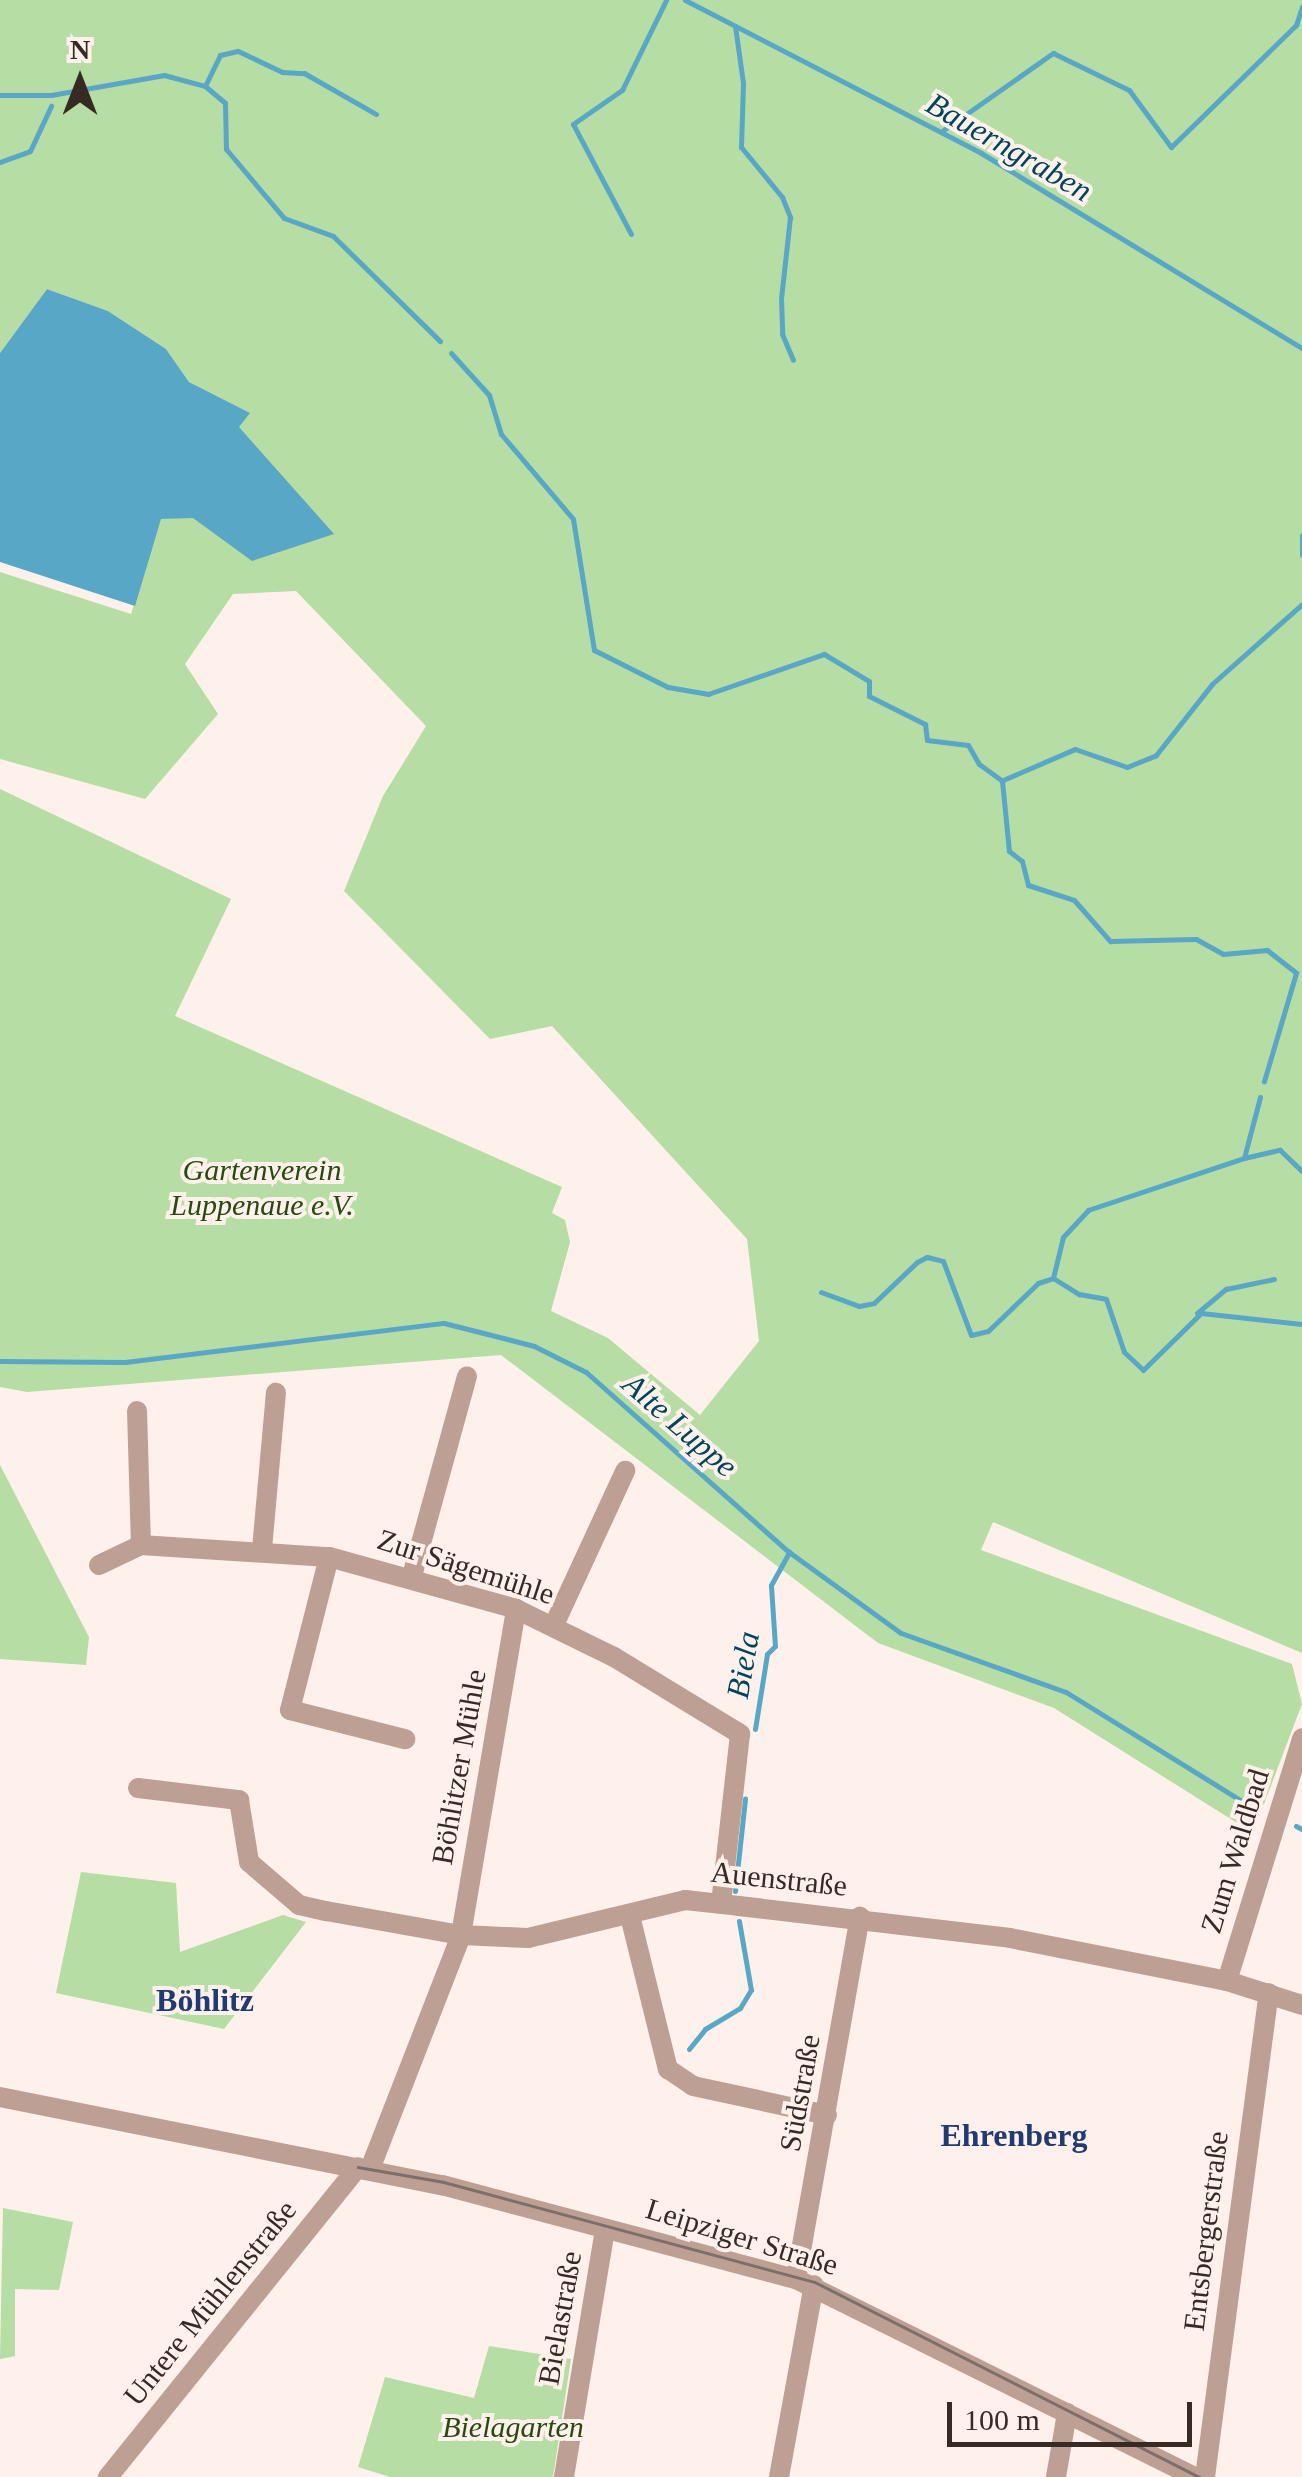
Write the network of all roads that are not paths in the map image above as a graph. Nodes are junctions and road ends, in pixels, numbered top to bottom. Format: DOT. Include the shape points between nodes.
graph roads {
  1 [pos="467,1376"];
  2 [pos="276,1393"];
  3 [pos="137,1411"];
  4 [pos="625,1471"];
  5 [pos="141,1545"];
  6 [pos="262,1549"];
  7 [pos="329,1558"];
  8 [pos="99,1565"];
  9 [pos="412,1576"];
  10 [pos="516,1608"];
  11 [pos="554,1626"];
  12 [pos="1302,1738"];
  13 [pos="405,1739"];
  14 [pos="138,1788"];
  15 [pos="721,1904"];
  16 [pos="630,1916"];
  17 [pos="860,1917"];
  18 [pos="461,1935"];
  19 [pos="1228,1981"];
  20 [pos="1269,1993"];
  21 [pos="1302,2005"];
  22 [pos="0,2097"];
  23 [pos="827,2114"];
  24 [pos="364,2168"];
  25 [pos="605,2228"];
  26 [pos="805,2282"];
  27 [pos="1068,2413"];
  28 [pos="108,2477"];
  29 [pos="564,2477"];
  30 [pos="779,2477"];
  31 [pos="1056,2477"];
  32 [pos="1194,2477"];
  33 [pos="1205,2477"];
  1 -- 9 [label="street"];
  2 -- 6 [label="street"];
  3 -- 5 [label="street"];
  4 -- 11 [label="street"];
  5 -- 6 [label="street, Zur Sägemühle"];
  5 -- 8 [label="street, Zur Sägemühle"];
  6 -- 7 [label="street, Zur Sägemühle"];
  7 -- 9 [label="street, Zur Sägemühle"];
  7 -- 13 [label="street" via="290,1710"];
  9 -- 10 [label="street, Zur Sägemühle"];
  10 -- 11 [label="street, Zur Sägemühle"];
  10 -- 18 [label="street, Böhlitzer Mühle"];
  11 -- 15 [label="street, Zur Sägemühle" via="740,1734"];
  12 -- 19 [label="street, Zum Waldbad"];
  14 -- 18 [label="street, Auenstraße" via="239,1800 248,1862 299,1904"];
  15 -- 16 [label="street, Auenstraße" via="685,1900"];
  15 -- 17 [label="street, Auenstraße"];
  16 -- 18 [label="street, Auenstraße" via="552,1937"];
  16 -- 23 [label="street" via="668,2069 693,2086"];
  17 -- 19 [label="street, Auenstraße" via="1010,1938"];
  17 -- 23 [label="street, Südstraße"];
  18 -- 24 [label="street, Untere Mühlenstraße"];
  19 -- 20 [label="street, Auenstraße"];
  20 -- 21 [label="street, Auenstraße"];
  20 -- 33 [label="street, Entsbergerstraße"];
  22 -- 24 [label="street, Leipziger Straße"];
  23 -- 26 [label="street, Südstraße"];
  24 -- 25 [label="street, Leipziger Straße"];
  24 -- 28 [label="street, Untere Mühlenstraße"];
  25 -- 26 [label="street, Leipziger Straße"];
  25 -- 29 [label="street, Bielastraße"];
  26 -- 27 [label="street, Leipziger Straße"];
  26 -- 30 [label="street, Südstraße"];
  27 -- 31 [label="street"];
  27 -- 32 [label="street, Leipziger Straße"];
}
